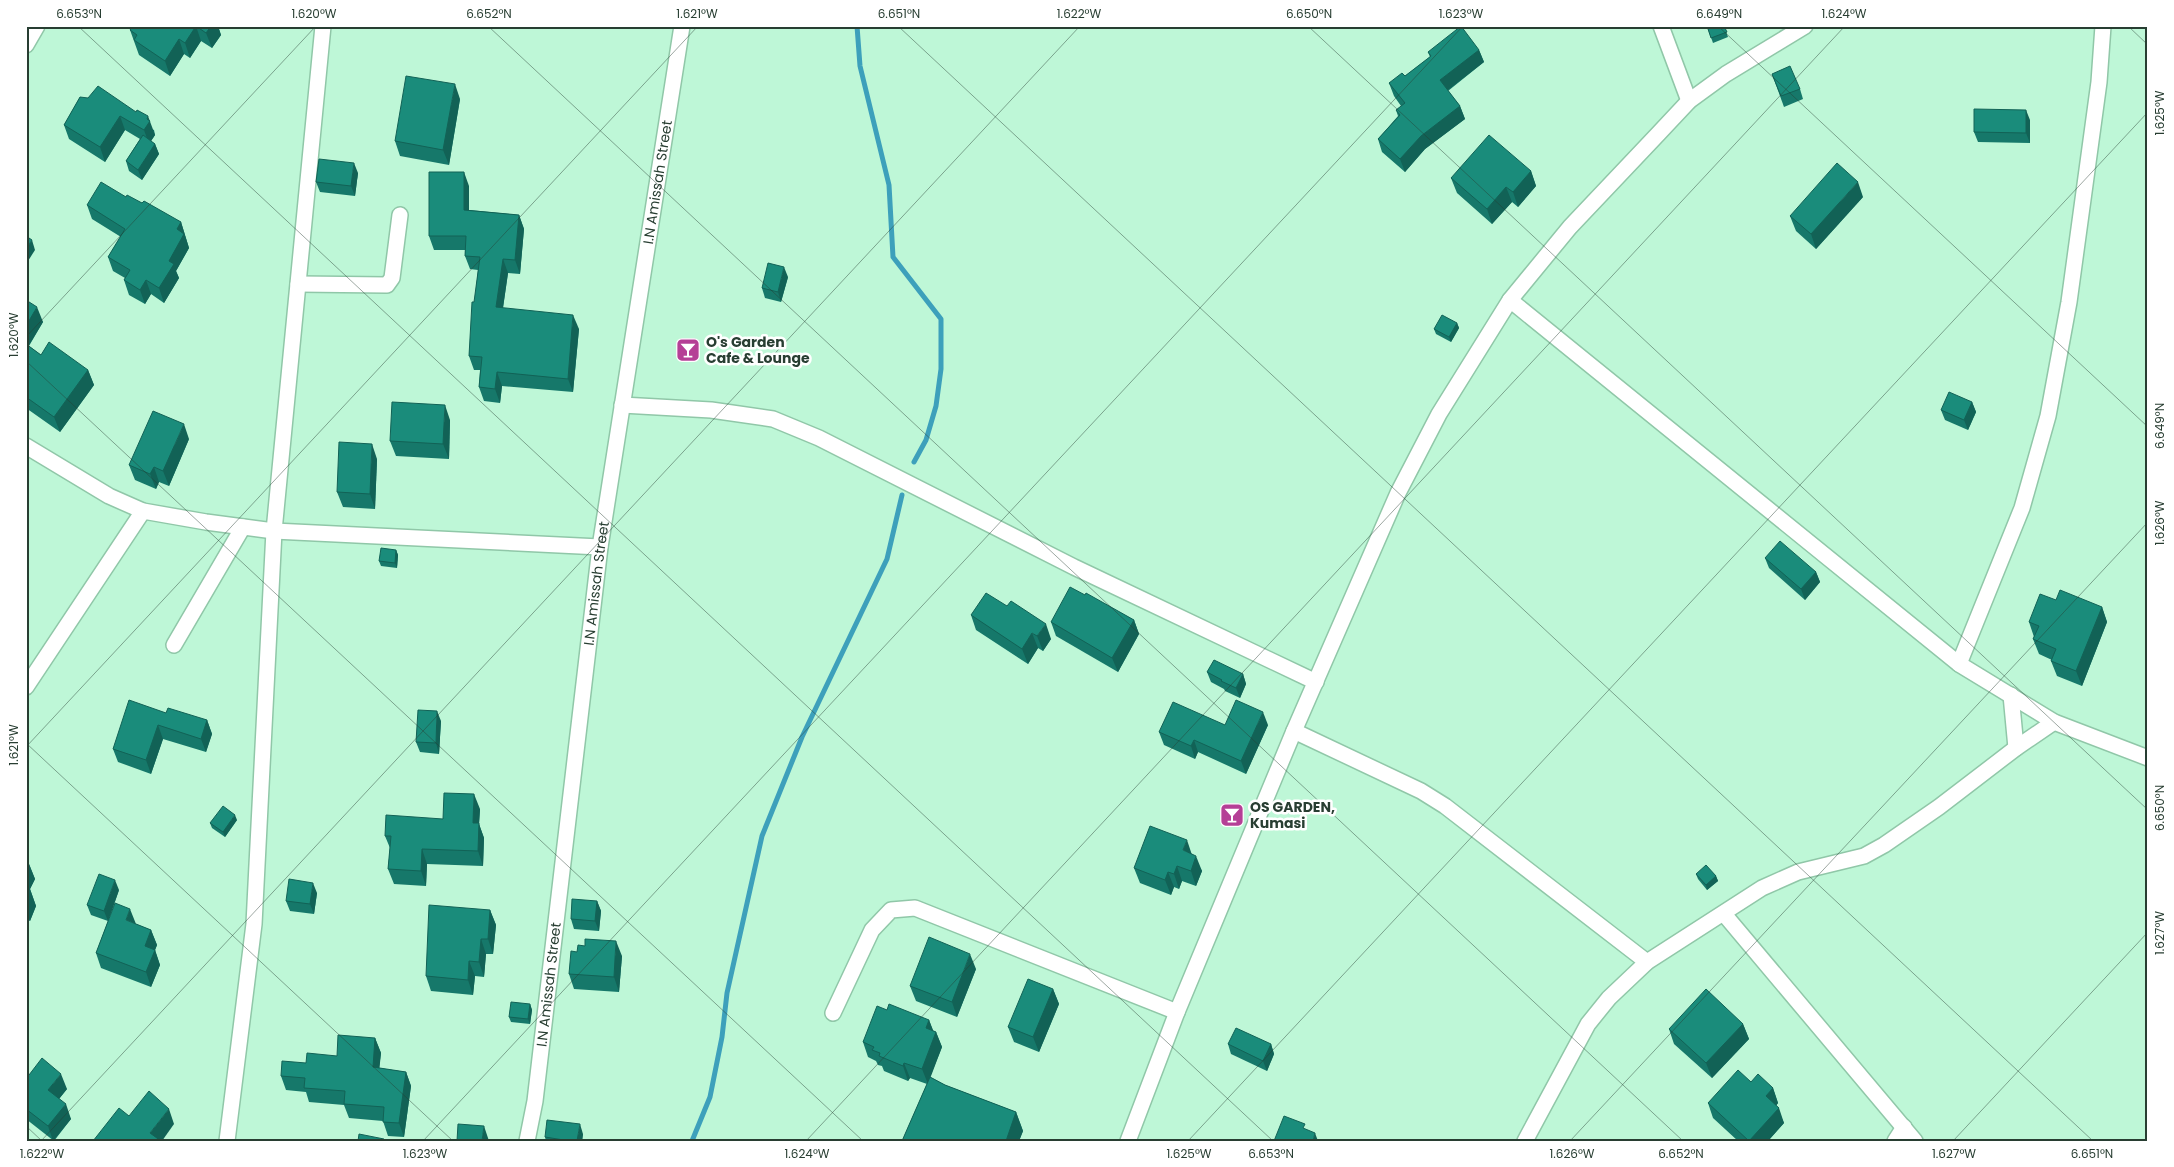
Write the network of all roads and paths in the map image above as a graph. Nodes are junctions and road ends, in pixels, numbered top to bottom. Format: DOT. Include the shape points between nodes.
graph roads {
  1 [pos="37,26"];
  2 [pos="323,26"];
  3 [pos="682,26"];
  4 [pos="1661,26"];
  5 [pos="1806,26"];
  6 [pos="2103,26"];
  7 [pos="26,44"];
  8 [pos="1689,101"];
  9 [pos="400,215"];
  10 [pos="298,284"];
  11 [pos="1510,300"];
  12 [pos="622,405"];
  13 [pos="26,446"];
  14 [pos="143,511"];
  15 [pos="243,527"];
  16 [pos="274,531"];
  17 [pos="600,548"];
  18 [pos="174,645"];
  19 [pos="1960,664"];
  20 [pos="1316,682"];
  21 [pos="26,687"];
  22 [pos="2011,695"];
  23 [pos="2054,722"];
  24 [pos="1294,731"];
  25 [pos="2016,748"];
  26 [pos="2148,758"];
  27 [pos="1724,914"];
  28 [pos="1647,962"];
  29 [pos="1177,1012"];
  30 [pos="833,1013"];
  31 [pos="1904,1127"];
  32 [pos="227,1141"];
  33 [pos="527,1141"];
  34 [pos="1128,1141"];
  35 [pos="1525,1141"];
  36 [pos="1895,1141"];
  37 [pos="1916,1141"];
  1 -- 7 [label="street"];
  2 -- 10 [label="street"];
  3 -- 12 [label="street, I.N Amissah Street"];
  4 -- 8 [label="street"];
  5 -- 8 [label="street" via="1726,74"];
  6 -- 19 [label="street" via="2099,82 2069,302 2048,416 2022,508"];
  8 -- 11 [label="street" via="1570,227"];
  9 -- 10 [label="street" via="392,278 387,285"];
  10 -- 16 [label="street"];
  11 -- 19 [label="street"];
  11 -- 20 [label="street" via="1439,414 1398,494"];
  12 -- 17 [label="street, I.N Amissah Street"];
  12 -- 20 [label="street" via="710,410 773,419 819,438 1074,567"];
  13 -- 14 [label="street" via="109,496"];
  14 -- 15 [label="street"];
  14 -- 21 [label="street"];
  15 -- 16 [label="street"];
  15 -- 18 [label="street"];
  16 -- 17 [label="street"];
  16 -- 32 [label="street" via="254,924"];
  17 -- 33 [label="street, I.N Amissah Street" via="535,1101"];
  19 -- 22 [label="street"];
  20 -- 24 [label="street"];
  22 -- 23 [label="street"];
  22 -- 25 [label="street"];
  23 -- 25 [label="street"];
  23 -- 26 [label="street"];
  24 -- 28 [label="street" via="1421,791 1445,806"];
  24 -- 29 [label="street"];
  25 -- 27 [label="street" via="1884,846 1864,856 1798,872 1762,888"];
  27 -- 28 [label="street"];
  27 -- 31 [label="street"];
  28 -- 35 [label="street" via="1609,998 1588,1024"];
  29 -- 30 [label="street" via="915,908 891,910 872,930"];
  29 -- 34 [label="street"];
  31 -- 36 [label="street"];
  31 -- 37 [label="street"];
}
